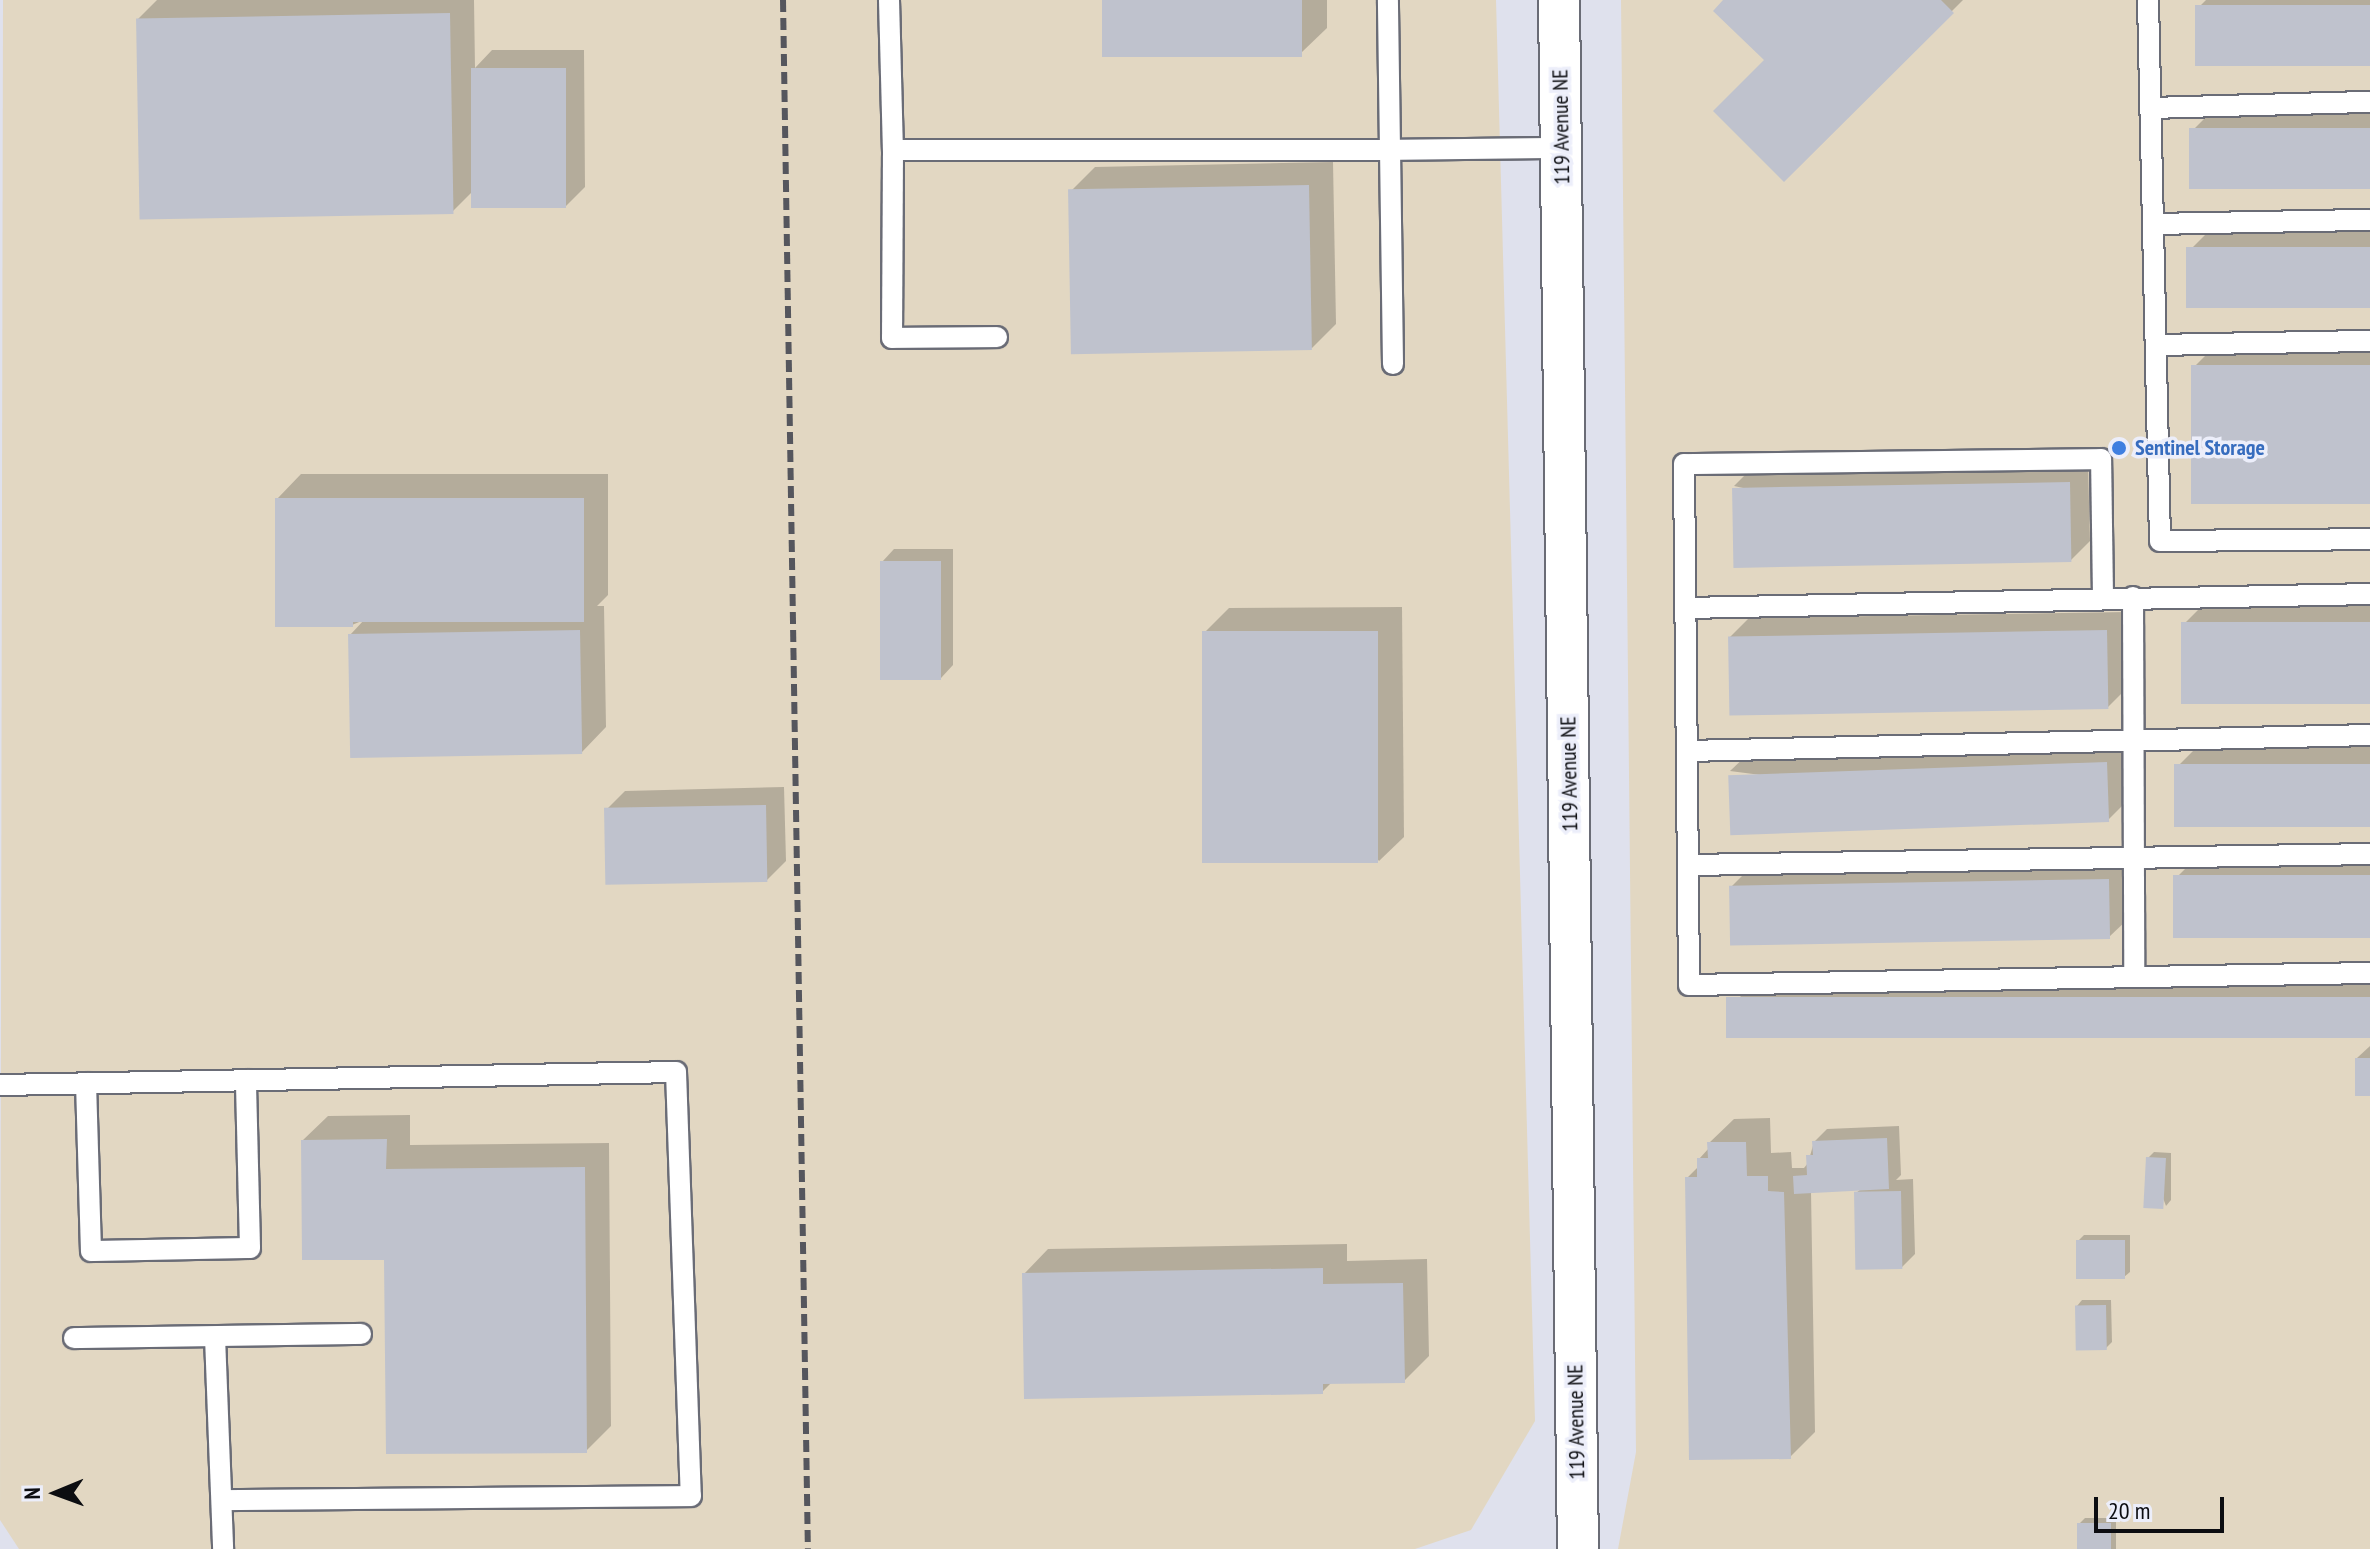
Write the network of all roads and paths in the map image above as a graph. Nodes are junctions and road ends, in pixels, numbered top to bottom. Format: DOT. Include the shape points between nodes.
graph roads {
  1 [pos="889,0"];
  2 [pos="1388,0"];
  3 [pos="1559,0"];
  4 [pos="2148,0"];
  5 [pos="2370,102"];
  6 [pos="2150,108"];
  7 [pos="1561,148"];
  8 [pos="893,150"];
  9 [pos="1390,150"];
  10 [pos="2370,220"];
  11 [pos="2153,224"];
  12 [pos="997,337"];
  13 [pos="2370,341"];
  14 [pos="2156,345"];
  15 [pos="1393,364"];
  16 [pos="2370,539"];
  17 [pos="2370,594"];
  18 [pos="2103,597"];
  19 [pos="2133,597"];
  20 [pos="1686,608"];
  21 [pos="2370,735"];
  22 [pos="2134,739"];
  23 [pos="1687,751"];
  24 [pos="2370,854"];
  25 [pos="2134,859"];
  26 [pos="1688,865"];
  27 [pos="2370,973"];
  28 [pos="2134,977"];
  29 [pos="246,1080"];
  30 [pos="86,1083"];
  31 [pos="0,1085"];
  32 [pos="361,1334"];
  33 [pos="215,1337"];
  34 [pos="74,1338"];
  35 [pos="222,1500"];
  36 [pos="223,1549"];
  37 [pos="1578,1549"];
  1 -- 8 [label="lane"];
  2 -- 9 [label="lane"];
  3 -- 7 [label="street, 119 Avenue NE"];
  4 -- 6 [label="lane"];
  5 -- 6 [label="lane"];
  6 -- 11 [label="lane"];
  7 -- 9 [label="lane"];
  7 -- 37 [label="street, 119 Avenue NE"];
  8 -- 9 [label="lane"];
  8 -- 12 [label="lane" via="892,338"];
  9 -- 15 [label="lane"];
  10 -- 11 [label="lane"];
  11 -- 14 [label="lane"];
  13 -- 14 [label="lane"];
  14 -- 16 [label="lane" via="2160,541"];
  17 -- 19 [label="lane"];
  18 -- 19 [label="lane"];
  18 -- 20 [label="lane"];
  18 -- 20 [label="lane" via="2101,459 1684,464"];
  19 -- 22 [label="lane"];
  20 -- 23 [label="lane"];
  21 -- 22 [label="lane"];
  22 -- 23 [label="lane"];
  22 -- 25 [label="lane"];
  23 -- 26 [label="lane"];
  24 -- 25 [label="lane"];
  25 -- 26 [label="lane"];
  25 -- 28 [label="lane"];
  26 -- 28 [label="lane" via="1689,985"];
  27 -- 28 [label="lane"];
  29 -- 30 [label="lane"];
  29 -- 30 [label="lane" via="250,1248 91,1251"];
  29 -- 35 [label="lane" via="676,1072 691,1496"];
  30 -- 31 [label="lane"];
  32 -- 33 [label="lane"];
  33 -- 34 [label="lane"];
  33 -- 35 [label="lane"];
  35 -- 36 [label="lane"];
}
